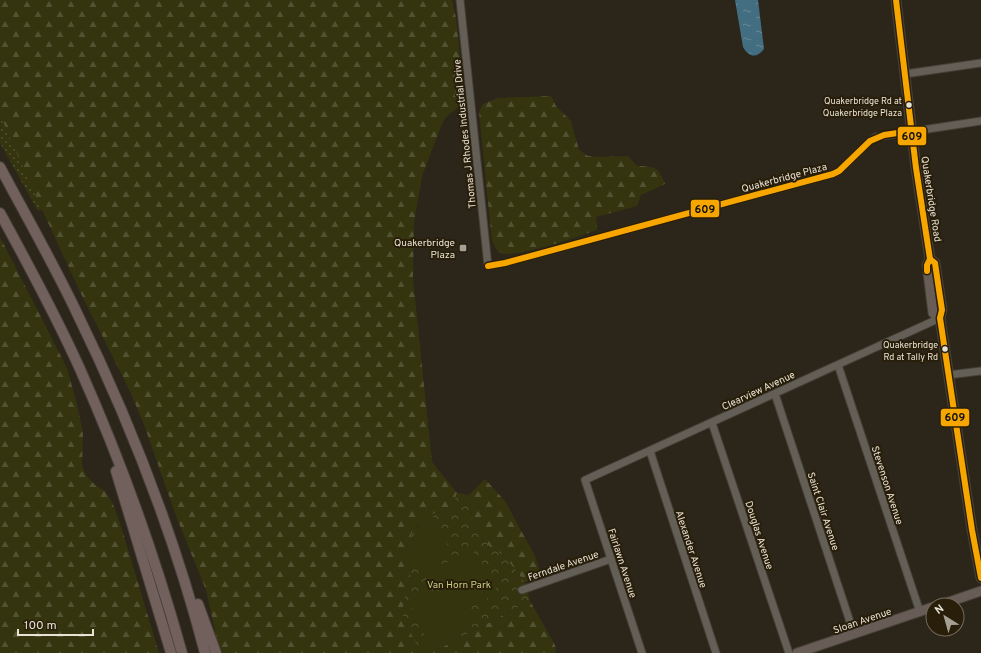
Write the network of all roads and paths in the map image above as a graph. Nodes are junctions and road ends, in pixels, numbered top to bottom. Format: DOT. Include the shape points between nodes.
graph roads {
  1 [pos="460,0"];
  2 [pos="896,0"];
  3 [pos="981,63"];
  4 [pos="905,74"];
  5 [pos="981,121"];
  6 [pos="911,131"];
  7 [pos="0,167"];
  8 [pos="0,213"];
  9 [pos="488,266"];
  10 [pos="940,318"];
  11 [pos="838,365"];
  12 [pos="981,371"];
  13 [pos="948,375"];
  14 [pos="774,394"];
  15 [pos="712,422"];
  16 [pos="112,444"];
  17 [pos="650,451"];
  18 [pos="585,480"];
  19 [pos="611,559"];
  20 [pos="180,568"];
  21 [pos="981,578"];
  22 [pos="522,590"];
  23 [pos="981,591"];
  24 [pos="963,597"];
  25 [pos="925,610"];
  26 [pos="920,612"];
  27 [pos="854,634"];
  28 [pos="171,653"];
  29 [pos="182,653"];
  30 [pos="205,653"];
  31 [pos="216,653"];
  32 [pos="642,653"];
  33 [pos="716,653"];
  34 [pos="789,653"];
  35 [pos="797,653"];
  1 -- 9 [label="street, Thomas J Rhodes Industrial Drive"];
  2 -- 4 [label="main road, Quakerbridge Road"];
  3 -- 4 [label="street"];
  4 -- 6 [label="main road, Quakerbridge Road"];
  5 -- 6 [label="street, Quakerbridge Plaza"];
  6 -- 9 [label="street, Quakerbridge Plaza" via="884,135 870,141 833,174"];
  6 -- 10 [label="main road, Quakerbridge Road" via="930,259 935,263 942,310"];
  7 -- 20 [label="highway" via="60,278 100,361 143,464"];
  8 -- 16 [label="highway" via="67,342"];
  10 -- 11 [label="street, Clearview Avenue"];
  10 -- 13 [label="main road, Quakerbridge Road"];
  11 -- 14 [label="street, Clearview Avenue"];
  11 -- 26 [label="street, Stevenson Avenue"];
  12 -- 13 [label="street"];
  13 -- 21 [label="main road, Quakerbridge Road"];
  14 -- 15 [label="street, Clearview Avenue"];
  14 -- 27 [label="street, Saint Clair Avenue"];
  15 -- 17 [label="street, Clearview Avenue"];
  15 -- 34 [label="street, Douglas Avenue"];
  16 -- 28 [label="highway" via="116,472"];
  16 -- 29 [label="highway" via="150,547"];
  17 -- 18 [label="street, Clearview Avenue"];
  17 -- 33 [label="street, Alexander Avenue"];
  18 -- 19 [label="street, Fairlawn Avenue"];
  19 -- 22 [label="street, Ferndale Avenue"];
  19 -- 32 [label="street, Fairlawn Avenue"];
  20 -- 30 [label="highway"];
  20 -- 31 [label="highway"];
  23 -- 24 [label="main road"];
  25 -- 26 [label="main road, Sloan Avenue"];
  26 -- 27 [label="main road, Sloan Avenue"];
  27 -- 35 [label="main road, Sloan Avenue"];
}
